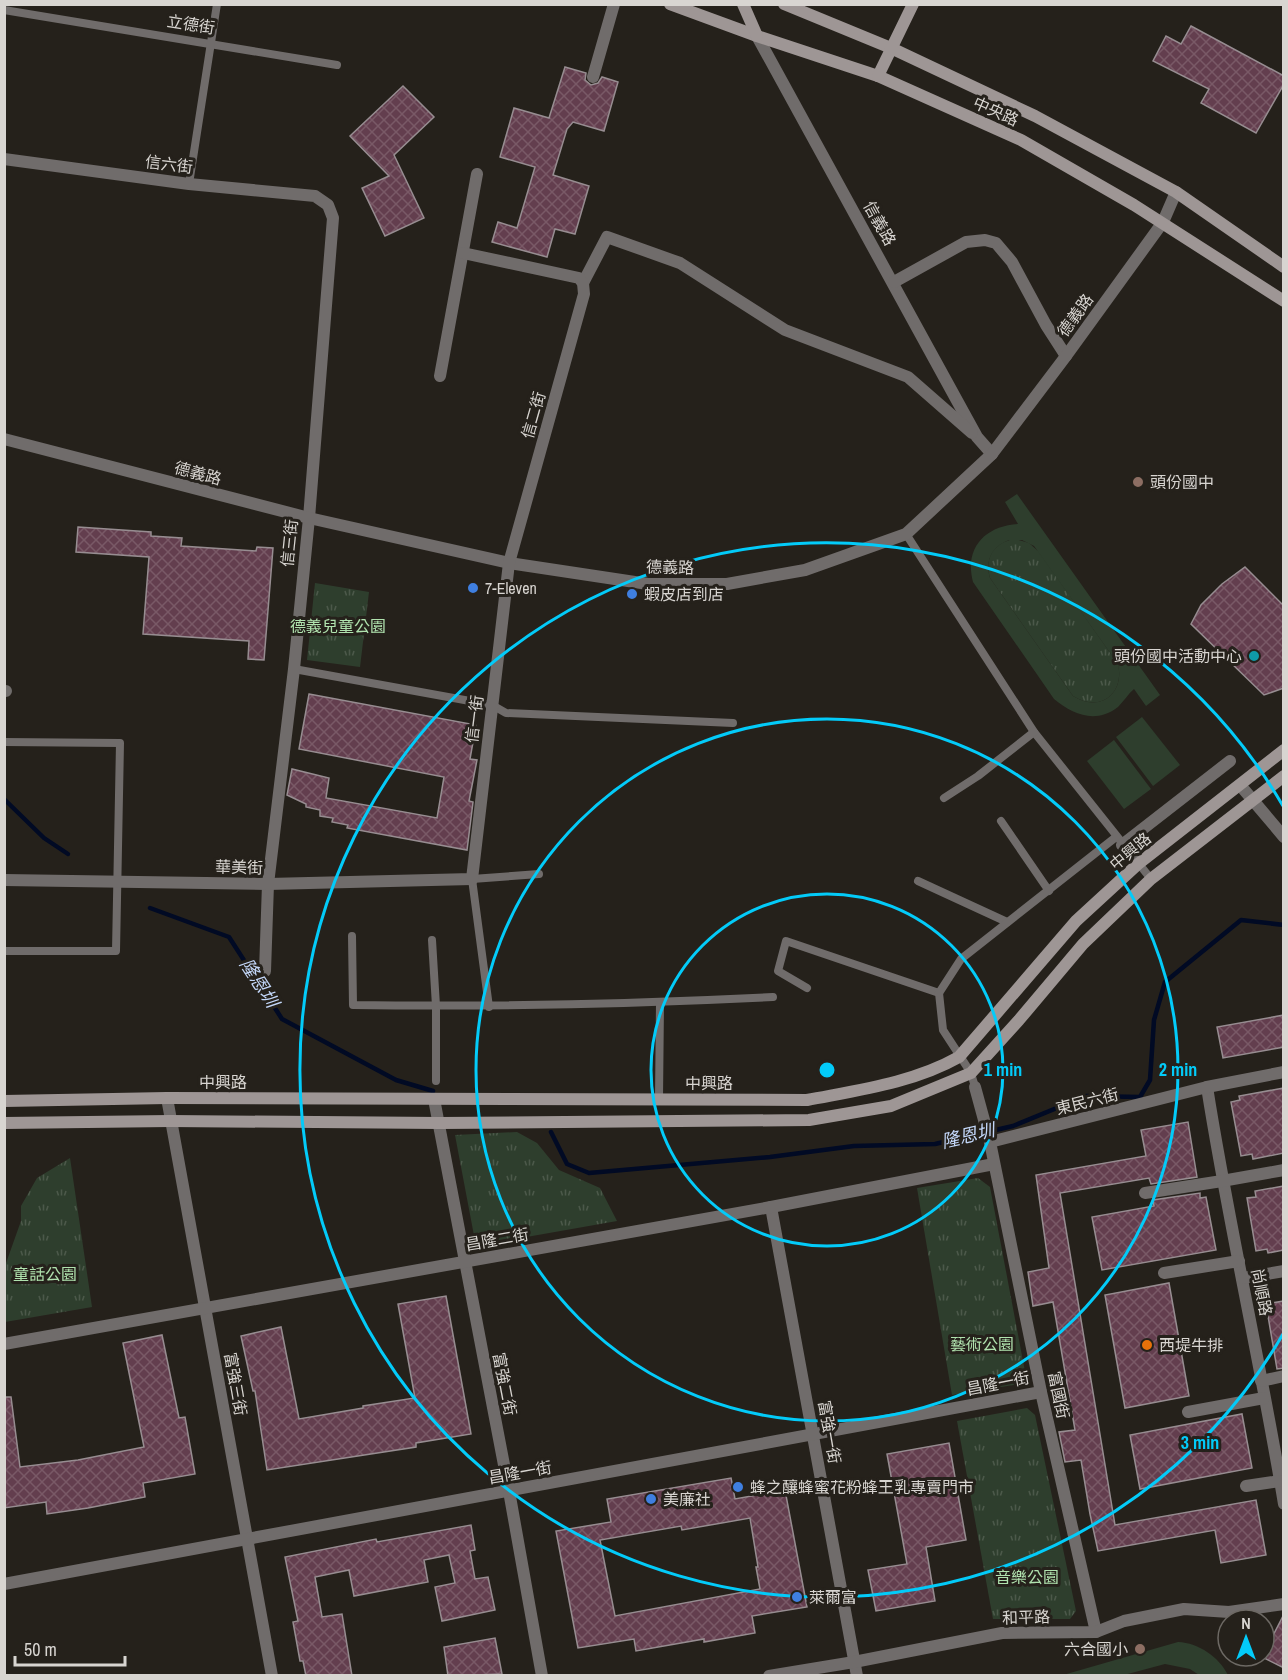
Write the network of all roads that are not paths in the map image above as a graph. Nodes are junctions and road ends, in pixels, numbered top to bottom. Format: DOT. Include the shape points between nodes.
graph roads {
  1 [pos="217,4"];
  2 [pos="614,4"];
  3 [pos="670,4"];
  4 [pos="743,4"];
  5 [pos="784,4"];
  6 [pos="913,4"];
  7 [pos="4,10"];
  8 [pos="758,36"];
  9 [pos="210,44"];
  10 [pos="891,48"];
  11 [pos="337,65"];
  12 [pos="878,76"];
  13 [pos="593,77"];
  14 [pos="4,159"];
  15 [pos="477,174"];
  16 [pos="189,184"];
  17 [pos="1176,192"];
  18 [pos="328,205"];
  19 [pos="1163,222"];
  20 [pos="463,253"];
  21 [pos="1284,267"];
  22 [pos="581,280"];
  23 [pos="894,282"];
  24 [pos="1284,301"];
  25 [pos="1066,356"];
  26 [pos="440,376"];
  27 [pos="977,437"];
  28 [pos="4,439"];
  29 [pos="992,454"];
  30 [pos="309,518"];
  31 [pos="906,534"];
  32 [pos="508,563"];
  33 [pos="294,669"];
  34 [pos="492,705"];
  35 [pos="734,723"];
  36 [pos="1034,732"];
  37 [pos="4,742"];
  38 [pos="1284,750"];
  39 [pos="1230,761"];
  40 [pos="1284,776"];
  41 [pos="1240,784"];
  42 [pos="944,798"];
  43 [pos="1252,801"];
  44 [pos="1001,821"];
  45 [pos="1284,837"];
  46 [pos="1119,841"];
  47 [pos="1138,864"];
  48 [pos="539,874"];
  49 [pos="472,879"];
  50 [pos="1151,879"];
  51 [pos="4,880"];
  52 [pos="119,881"];
  53 [pos="918,881"];
  54 [pos="268,884"];
  55 [pos="1049,891"];
  56 [pos="1007,922"];
  57 [pos="352,936"];
  58 [pos="432,940"];
  59 [pos="4,951"];
  60 [pos="265,971"];
  61 [pos="807,988"];
  62 [pos="939,993"];
  63 [pos="773,998"];
  64 [pos="660,1003"];
  65 [pos="436,1006"];
  66 [pos="489,1007"];
  67 [pos="959,1057"];
  68 [pos="1284,1072"];
  69 [pos="971,1073"];
  70 [pos="436,1081"];
  71 [pos="975,1087"];
  72 [pos="1207,1087"];
  73 [pos="167,1098"];
  74 [pos="434,1099"];
  75 [pos="659,1100"];
  76 [pos="4,1101"];
  77 [pos="170,1121"];
  78 [pos="4,1122"];
  79 [pos="440,1123"];
  80 [pos="989,1140"];
  81 [pos="994,1164"];
  82 [pos="1284,1170"];
  83 [pos="1222,1181"];
  84 [pos="1145,1192"];
  85 [pos="771,1207"];
  86 [pos="1239,1261"];
  87 [pos="465,1262"];
  88 [pos="1284,1271"];
  89 [pos="1164,1272"];
  90 [pos="1243,1278"];
  91 [pos="206,1308"];
  92 [pos="4,1344"];
  93 [pos="1284,1376"];
  94 [pos="1261,1381"];
  95 [pos="1041,1392"];
  96 [pos="1264,1398"];
  97 [pos="1188,1412"];
  98 [pos="814,1435"];
  99 [pos="1281,1482"];
  100 [pos="1246,1486"];
  101 [pos="509,1491"];
  102 [pos="1284,1504"];
  103 [pos="248,1539"];
  104 [pos="4,1584"];
  105 [pos="1284,1604"];
  106 [pos="1096,1632"];
  107 [pos="854,1662"];
  108 [pos="272,1676"];
  109 [pos="542,1676"];
  110 [pos="769,1676"];
  111 [pos="857,1676"];
  1 -- 9 [label="lane"];
  2 -- 13 [label="street"];
  3 -- 8 [label="street, 中央路"];
  4 -- 8 [label="street, 信義路"];
  5 -- 10 [label="street, 中央路"];
  6 -- 10 [label="street"];
  7 -- 9 [label="lane, 立德街"];
  8 -- 12 [label="street, 中央路"];
  8 -- 23 [label="street, 信義路"];
  9 -- 11 [label="lane, 立德街"];
  9 -- 16 [label="lane"];
  10 -- 12 [label="street"];
  10 -- 17 [label="street, 中央路" via="1035,116"];
  12 -- 19 [label="street, 中央路" via="1021,140"];
  14 -- 16 [label="street, 信六街"];
  15 -- 20 [label="street"];
  16 -- 18 [label="street, 信六街" via="315,196"];
  17 -- 19 [label="street, 德義路"];
  17 -- 21 [label="street, 中央路"];
  18 -- 30 [label="street, 信三街" via="333,218"];
  19 -- 24 [label="street, 中央路"];
  19 -- 25 [label="street, 德義路"];
  20 -- 22 [label="street"];
  20 -- 26 [label="street"];
  22 -- 27 [label="street, 信二街" via="607,237 680,263 785,330 908,377"];
  22 -- 32 [label="street, 信二街" via="584,294"];
  23 -- 25 [label="street" via="966,242 996,243 1012,262"];
  23 -- 27 [label="street, 信義路"];
  25 -- 29 [label="street, 德義路"];
  27 -- 29 [label="street, 信義路"];
  28 -- 30 [label="street, 德義路"];
  29 -- 31 [label="street, 德義路"];
  30 -- 32 [label="street, 德義路"];
  30 -- 33 [label="street, 信三街"];
  31 -- 32 [label="street, 德義路" via="804,570 727,584 648,584"];
  31 -- 36 [label="lane"];
  32 -- 34 [label="street, 信一街"];
  33 -- 34 [label="lane"];
  33 -- 54 [label="street, 信三街"];
  34 -- 35 [label="lane" via="506,713"];
  34 -- 49 [label="street, 信一街"];
  36 -- 42 [label="lane"];
  36 -- 46 [label="lane"];
  37 -- 52 [label="lane" via="120,743"];
  38 -- 41 [label="street, 中興路"];
  39 -- 46 [label="street"];
  40 -- 43 [label="street"];
  41 -- 43 [label="street"];
  41 -- 47 [label="street, 中興路"];
  43 -- 45 [label="street"];
  43 -- 50 [label="street"];
  44 -- 55 [label="lane"];
  46 -- 47 [label="lane"];
  46 -- 55 [label="lane"];
  47 -- 50 [label="lane"];
  47 -- 67 [label="street, 中興路" via="1076,921"];
  48 -- 49 [label="lane"];
  49 -- 54 [label="street, 華美街"];
  49 -- 66 [label="lane"];
  50 -- 69 [label="street" via="1083,944"];
  51 -- 52 [label="street, 華美街"];
  52 -- 54 [label="street, 華美街"];
  52 -- 59 [label="lane" via="116,951"];
  53 -- 56 [label="lane"];
  54 -- 60 [label="street, 信三街"];
  55 -- 56 [label="lane"];
  56 -- 62 [label="lane" via="961,959"];
  57 -- 65 [label="lane" via="353,1005"];
  58 -- 65 [label="lane"];
  61 -- 62 [label="lane" via="778,971 786,940"];
  62 -- 67 [label="lane" via="943,1030"];
  63 -- 64 [label="lane"];
  64 -- 66 [label="lane"];
  64 -- 75 [label="lane"];
  65 -- 66 [label="lane"];
  65 -- 70 [label="lane"];
  67 -- 69 [label="lane"];
  67 -- 75 [label="street, 中興路" via="886,1084 807,1100"];
  68 -- 72 [label="street, 東民六街"];
  69 -- 71 [label="lane"];
  69 -- 79 [label="street" via="891,1106 809,1120"];
  71 -- 80 [label="street"];
  72 -- 80 [label="street, 東民六街"];
  72 -- 83 [label="street, 尚順路"];
  73 -- 74 [label="street, 中興路"];
  73 -- 76 [label="street, 中興路"];
  73 -- 77 [label="street, 富強三街"];
  74 -- 75 [label="street, 中興路"];
  74 -- 79 [label="street, 富強二街"];
  77 -- 78 [label="street"];
  77 -- 79 [label="street"];
  77 -- 91 [label="street, 富強三街"];
  79 -- 87 [label="street, 富強二街"];
  80 -- 81 [label="street"];
  81 -- 85 [label="street, 昌隆二街"];
  81 -- 95 [label="street, 富國街"];
  82 -- 83 [label="street"];
  83 -- 84 [label="street"];
  83 -- 86 [label="street, 尚順路"];
  85 -- 87 [label="street, 昌隆二街"];
  85 -- 98 [label="street, 富強一街"];
  86 -- 89 [label="street"];
  86 -- 90 [label="street, 尚順路"];
  87 -- 91 [label="street, 昌隆二街"];
  87 -- 101 [label="street, 富強二街"];
  88 -- 90 [label="street"];
  90 -- 94 [label="street, 尚順路"];
  91 -- 92 [label="street, 昌隆二街"];
  91 -- 103 [label="street, 富強三街"];
  93 -- 94 [label="street"];
  94 -- 96 [label="street, 尚順路"];
  95 -- 98 [label="street, 昌隆一街"];
  95 -- 106 [label="street, 富國街"];
  96 -- 97 [label="street"];
  96 -- 99 [label="street, 尚順路"];
  98 -- 101 [label="street, 昌隆一街"];
  98 -- 107 [label="street, 富強一街"];
  99 -- 100 [label="street"];
  99 -- 102 [label="street, 尚順路"];
  101 -- 103 [label="street, 昌隆一街"];
  101 -- 109 [label="street, 富強二街"];
  103 -- 104 [label="street, 昌隆一街"];
  103 -- 108 [label="street, 富強三街"];
  105 -- 106 [label="street, 和平路" via="1229,1612 1184,1609 1124,1621"];
  106 -- 107 [label="street, 和平路" via="1002,1633"];
  107 -- 110 [label="street, 和平路"];
  107 -- 111 [label="street, 富強一街"];
}
